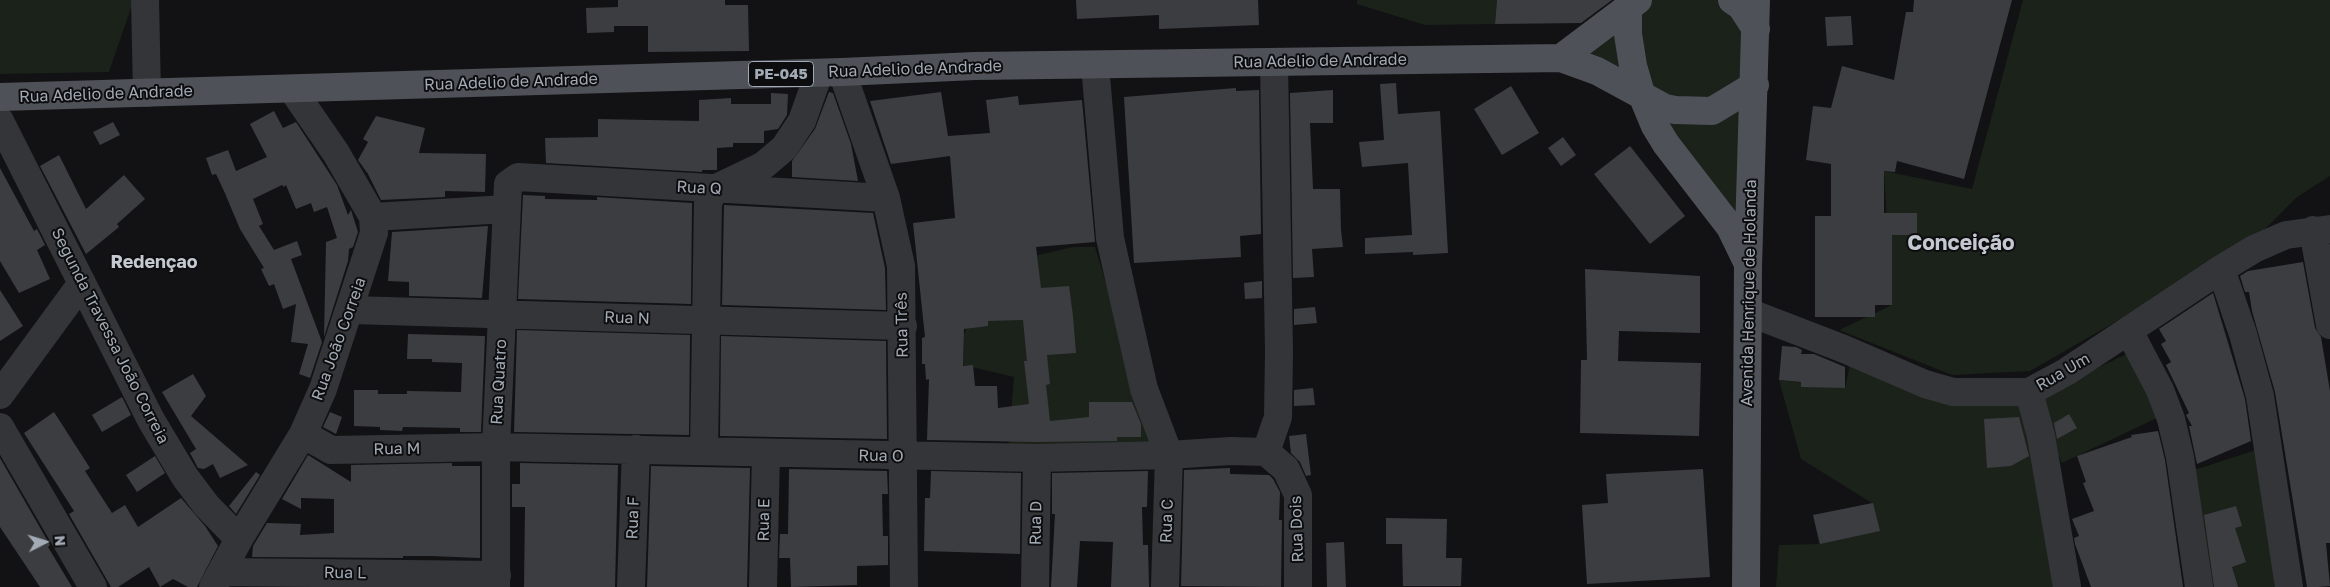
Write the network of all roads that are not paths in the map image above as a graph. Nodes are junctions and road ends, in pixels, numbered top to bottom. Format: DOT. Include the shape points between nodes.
graph roads {
  1 [pos="145,0"];
  2 [pos="1732,0"];
  3 [pos="1756,0"];
  4 [pos="1633,1"];
  5 [pos="1756,28"];
  6 [pos="1561,58"];
  7 [pos="1274,62"];
  8 [pos="1095,64"];
  9 [pos="831,73"];
  10 [pos="1755,85"];
  11 [pos="292,89"];
  12 [pos="147,93"];
  13 [pos="1643,96"];
  14 [pos="0,97"];
  15 [pos="0,121"];
  16 [pos="512,180"];
  17 [pos="714,189"];
  18 [pos="886,198"];
  19 [pos="506,209"];
  20 [pos="373,217"];
  21 [pos="2321,230"];
  22 [pos="1748,266"];
  23 [pos="2221,269"];
  24 [pos="82,283"];
  25 [pos="350,310"];
  26 [pos="1748,312"];
  27 [pos="502,314"];
  28 [pos="707,321"];
  29 [pos="2330,325"];
  30 [pos="903,326"];
  31 [pos="2129,332"];
  32 [pos="2029,392"];
  33 [pos="0,395"];
  34 [pos="0,427"];
  35 [pos="303,434"];
  36 [pos="496,447"];
  37 [pos="636,449"];
  38 [pos="704,451"];
  39 [pos="1266,452"];
  40 [pos="766,453"];
  41 [pos="1169,455"];
  42 [pos="902,457"];
  43 [pos="1037,458"];
  44 [pos="239,539"];
  45 [pos="218,580"];
  46 [pos="497,581"];
  47 [pos="94,587"];
  48 [pos="631,587"];
  49 [pos="763,587"];
  50 [pos="904,587"];
  51 [pos="1035,587"];
  52 [pos="1166,587"];
  53 [pos="1298,587"];
  54 [pos="1746,587"];
  55 [pos="2067,587"];
  56 [pos="2199,587"];
  57 [pos="2289,587"];
  1 -- 12 [label="street"];
  2 -- 5 [label="main road"];
  3 -- 5 [label="main road, Avenida Henrique de Holanda"];
  4 -- 6 [label="main road"];
  4 -- 13 [label="main road" via="1628,34"];
  5 -- 10 [label="main road, Avenida Henrique de Holanda"];
  6 -- 7 [label="main road, Rua Adelio de Andrade / PE-045"];
  6 -- 13 [label="main road" via="1605,75"];
  7 -- 8 [label="main road, Rua Adelio de Andrade / PE-045"];
  7 -- 39 [label="street" via="1278,417"];
  8 -- 9 [label="main road, Rua Adelio de Andrade / PE-045"];
  8 -- 41 [label="street" via="1110,238 1144,389"];
  9 -- 11 [label="main road, Rua Adelio de Andrade / PE-045"];
  9 -- 17 [label="street" via="784,148 764,165"];
  9 -- 18 [label="street, Rua Três"];
  10 -- 13 [label="main road" via="1721,107 1703,112 1665,108"];
  10 -- 22 [label="main road, Avenida Henrique de Holanda"];
  11 -- 12 [label="main road, Rua Adelio de Andrade / PE-045"];
  11 -- 20 [label="street" via="336,153"];
  12 -- 14 [label="main road, Rua Adelio de Andrade / PE-045"];
  13 -- 22 [label="main road" via="1666,144 1730,227"];
  15 -- 24 [label="street, Segunda Travessa João Correia"];
  16 -- 17 [label="street, Rua Q" via="518,177"];
  16 -- 19 [label="street, Rua Quatro" via="508,184"];
  17 -- 18 [label="street, Rua Q"];
  17 -- 28 [label="street" via="708,203"];
  18 -- 30 [label="street, Rua Três" via="901,266"];
  19 -- 20 [label="street"];
  19 -- 27 [label="street, Rua Quatro"];
  20 -- 25 [label="street, Rua João Correia" via="372,244"];
  21 -- 23 [label="street, Rua Um" via="2286,235"];
  21 -- 29 [label="street"];
  22 -- 26 [label="main road, Avenida Henrique de Holanda"];
  23 -- 31 [label="street, Rua Um"];
  23 -- 57 [label="street" via="2260,396"];
  24 -- 33 [label="street"];
  24 -- 44 [label="street, Segunda Travessa João Correia" via="151,420 180,469 206,505"];
  25 -- 27 [label="street, Rua N"];
  25 -- 35 [label="street, Rua João Correia" via="323,389"];
  26 -- 32 [label="street, Rua Um" via="1925,384 1953,392"];
  26 -- 54 [label="main road, Avenida Henrique de Holanda"];
  27 -- 28 [label="street, Rua N"];
  27 -- 36 [label="street, Rua Quatro"];
  28 -- 30 [label="street, Rua N"];
  28 -- 38 [label="street"];
  30 -- 42 [label="street, Rua Três"];
  31 -- 32 [label="street, Rua Um"];
  31 -- 56 [label="street" via="2160,390 2171,419 2180,457"];
  32 -- 55 [label="street" via="2041,436"];
  34 -- 47 [label="street"];
  35 -- 36 [label="street, Rua M" via="331,450"];
  35 -- 44 [label="street, Rua João Correia"];
  36 -- 37 [label="street, Rua O"];
  36 -- 46 [label="street, Rua Quatro"];
  37 -- 38 [label="street, Rua O"];
  37 -- 48 [label="street, Rua F"];
  38 -- 40 [label="street, Rua O"];
  39 -- 41 [label="street, Rua O"];
  39 -- 53 [label="street, Rua Dois" via="1286,469 1298,495"];
  40 -- 42 [label="street, Rua O"];
  40 -- 49 [label="street, Rua E"];
  41 -- 43 [label="street, Rua O"];
  41 -- 52 [label="street, Rua C"];
  42 -- 43 [label="street, Rua O"];
  42 -- 50 [label="street, Rua Três"];
  43 -- 51 [label="street, Rua D"];
  44 -- 45 [label="street, Rua João Correia"];
  45 -- 46 [label="street, Rua L"];
}
